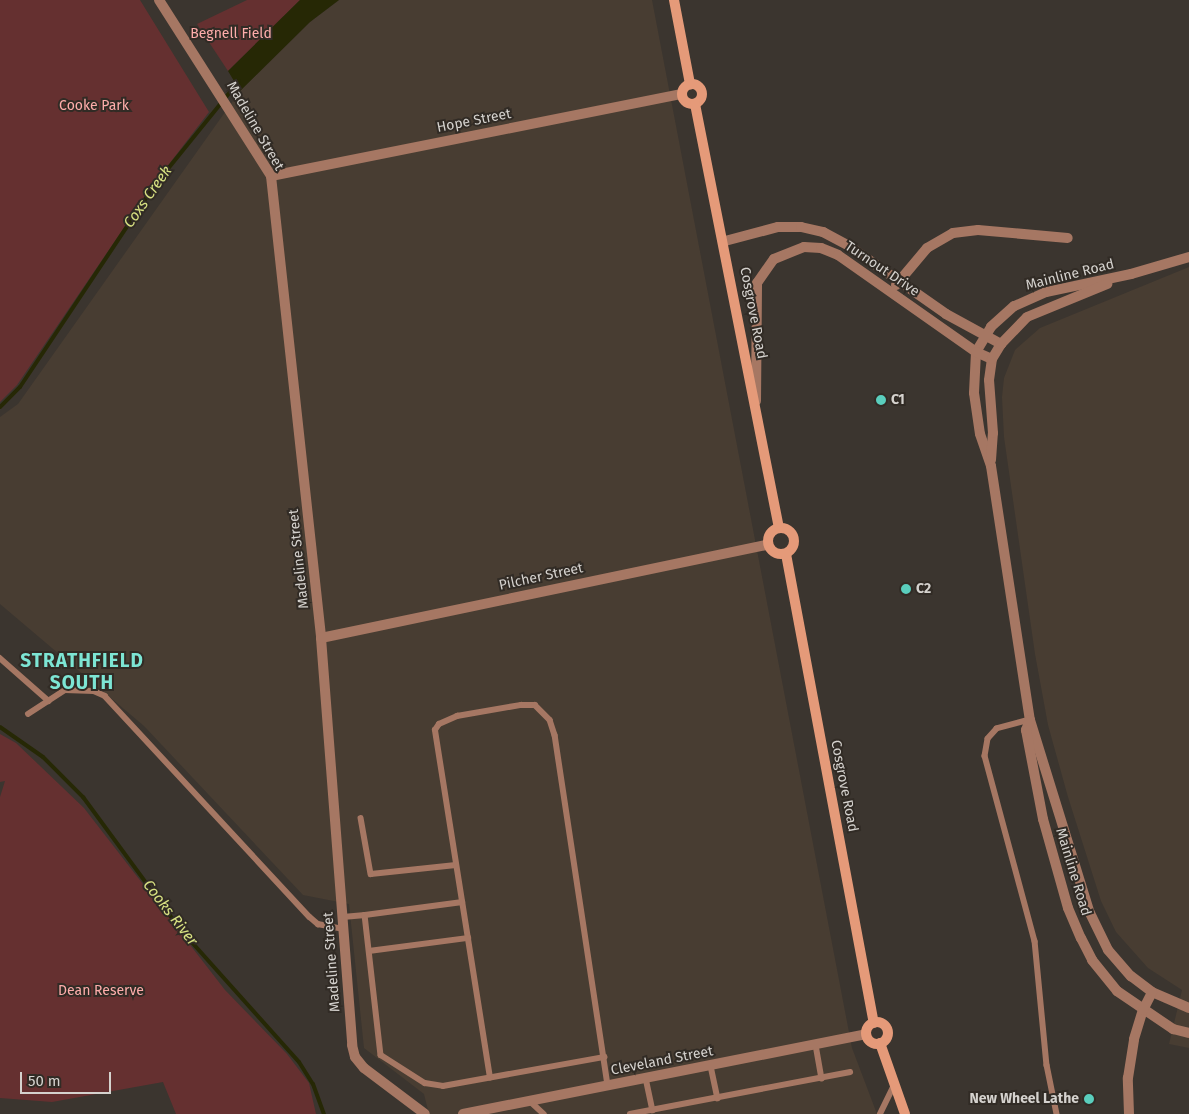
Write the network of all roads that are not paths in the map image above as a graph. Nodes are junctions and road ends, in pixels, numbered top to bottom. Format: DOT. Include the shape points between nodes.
graph roads {
  1 [pos="159,0"];
  2 [pos="674,0"];
  3 [pos="690,84"];
  4 [pos="682,94"];
  5 [pos="696,104"];
  6 [pos="271,176"];
  7 [pos="1068,238"];
  8 [pos="725,240"];
  9 [pos="1189,257"];
  10 [pos="1131,274"];
  11 [pos="900,280"];
  12 [pos="891,292"];
  13 [pos="985,336"];
  14 [pos="1001,344"];
  15 [pos="976,352"];
  16 [pos="992,358"];
  17 [pos="756,402"];
  18 [pos="991,466"];
  19 [pos="779,528"];
  20 [pos="767,545"];
  21 [pos="786,554"];
  22 [pos="321,638"];
  23 [pos="0,658"];
  24 [pos="49,701"];
  25 [pos="28,714"];
  26 [pos="1030,720"];
  27 [pos="361,818"];
  28 [pos="456,865"];
  29 [pos="462,902"];
  30 [pos="365,915"];
  31 [pos="342,917"];
  32 [pos="344,929"];
  33 [pos="468,938"];
  34 [pos="369,951"];
  35 [pos="1152,992"];
  36 [pos="1189,1008"];
  37 [pos="1143,1010"];
  38 [pos="874,1022"];
  39 [pos="1189,1033"];
  40 [pos="866,1034"];
  41 [pos="880,1043"];
  42 [pos="816,1045"];
  43 [pos="604,1057"];
  44 [pos="711,1066"];
  45 [pos="850,1072"];
  46 [pos="490,1078"];
  47 [pos="646,1078"];
  48 [pos="822,1078"];
  49 [pos="894,1085"];
  50 [pos="608,1086"];
  51 [pos="718,1098"];
  52 [pos="530,1101"];
  53 [pos="506,1110"];
  54 [pos="653,1110"];
  55 [pos="425,1114"];
  56 [pos="462,1114"];
  57 [pos="544,1114"];
  58 [pos="630,1114"];
  59 [pos="880,1114"];
  60 [pos="905,1114"];
  61 [pos="1057,1114"];
  62 [pos="1129,1114"];
  1 -- 6 [label="street, Madeline Street"];
  2 -- 3 [label="main road"];
  3 -- 4 [label="main road"];
  3 -- 5 [label="main road" via="697,85 703,92"];
  4 -- 5 [label="main road" via="685,102"];
  4 -- 6 [label="street, Hope Street"];
  5 -- 8 [label="main road, Cosgrove Road"];
  6 -- 22 [label="street, Madeline Street"];
  7 -- 11 [label="street" via="978,230 953,233 927,248"];
  8 -- 11 [label="street, Turnout Drive" via="778,227 813,229 835,237"];
  8 -- 17 [label="main road, Cosgrove Road"];
  9 -- 10 [label="street, Mainline Road"];
  10 -- 13 [label="street, Mainline Road" via="1034,296 1006,311"];
  10 -- 14 [label="street, Mainline Road" via="1027,317"];
  11 -- 12 [label="street"];
  11 -- 13 [label="street, Turnout Drive" via="946,314"];
  12 -- 15 [label="street, Turnout Drive"];
  12 -- 17 [label="street, Turnout Drive" via="838,255 821,248 792,250 774,259 762,273 755,293"];
  13 -- 14 [label="street, Turnout Drive"];
  13 -- 15 [label="street, Mainline Road"];
  14 -- 16 [label="street, Mainline Road"];
  15 -- 16 [label="street, Turnout Drive"];
  15 -- 18 [label="street, Mainline Road" via="974,393 980,434"];
  16 -- 18 [label="street, Mainline Road" via="989,380 993,433"];
  17 -- 19 [label="main road, Cosgrove Road"];
  18 -- 26 [label="street, Mainline Road"];
  19 -- 20 [label="main road" via="768,536"];
  19 -- 21 [label="main road" via="788,530 793,536 792,548"];
  20 -- 21 [label="main road" via="775,554"];
  20 -- 22 [label="street, Pilcher Street"];
  21 -- 38 [label="main road, Cosgrove Road"];
  22 -- 31 [label="street, Madeline Street"];
  23 -- 24 [label="lane"];
  24 -- 25 [label="lane"];
  24 -- 32 [label="lane" via="65,690 77,689 105,696 310,917 325,927"];
  26 -- 35 [label="street, Mainline Road" via="1098,931 1108,950 1131,976"];
  26 -- 37 [label="street, Mainline Road" via="1026,730 1042,819 1068,908 1092,960 1117,991"];
  26 -- 61 [label="lane" via="997,729 988,739 985,756 1035,941 1046,1065"];
  27 -- 28 [label="lane" via="371,874"];
  28 -- 29 [label="lane"];
  28 -- 43 [label="lane" via="435,730 439,724 457,716 521,704 536,705 550,720 555,736"];
  29 -- 30 [label="lane"];
  29 -- 33 [label="lane"];
  30 -- 31 [label="lane"];
  30 -- 34 [label="lane"];
  31 -- 32 [label="street, Madeline Street"];
  32 -- 55 [label="street, Madeline Street" via="355,1058"];
  33 -- 34 [label="lane"];
  33 -- 46 [label="lane"];
  34 -- 46 [label="lane" via="381,1055 425,1083 443,1086"];
  35 -- 36 [label="street, Mainline Road"];
  35 -- 37 [label="street"];
  37 -- 39 [label="street, Mainline Road" via="1173,1029"];
  37 -- 62 [label="street" via="1131,1055"];
  38 -- 40 [label="main road"];
  38 -- 41 [label="main road" via="881,1023 887,1031 886,1038"];
  40 -- 41 [label="main road" via="873,1043"];
  40 -- 42 [label="street, Cleveland Street"];
  41 -- 49 [label="main road"];
  42 -- 44 [label="street, Cleveland Street"];
  42 -- 48 [label="lane"];
  43 -- 46 [label="lane"];
  43 -- 50 [label="lane"];
  44 -- 47 [label="street, Cleveland Street"];
  44 -- 51 [label="lane"];
  45 -- 48 [label="lane"];
  47 -- 50 [label="street, Cleveland Street"];
  47 -- 54 [label="lane"];
  48 -- 51 [label="lane"];
  49 -- 59 [label="lane"];
  49 -- 60 [label="main road"];
  50 -- 52 [label="street, Cleveland Street"];
  51 -- 54 [label="lane"];
  52 -- 53 [label="street, Cleveland Street"];
  52 -- 57 [label="lane"];
  53 -- 56 [label="street, Cleveland Street"];
  54 -- 58 [label="lane"];
}
